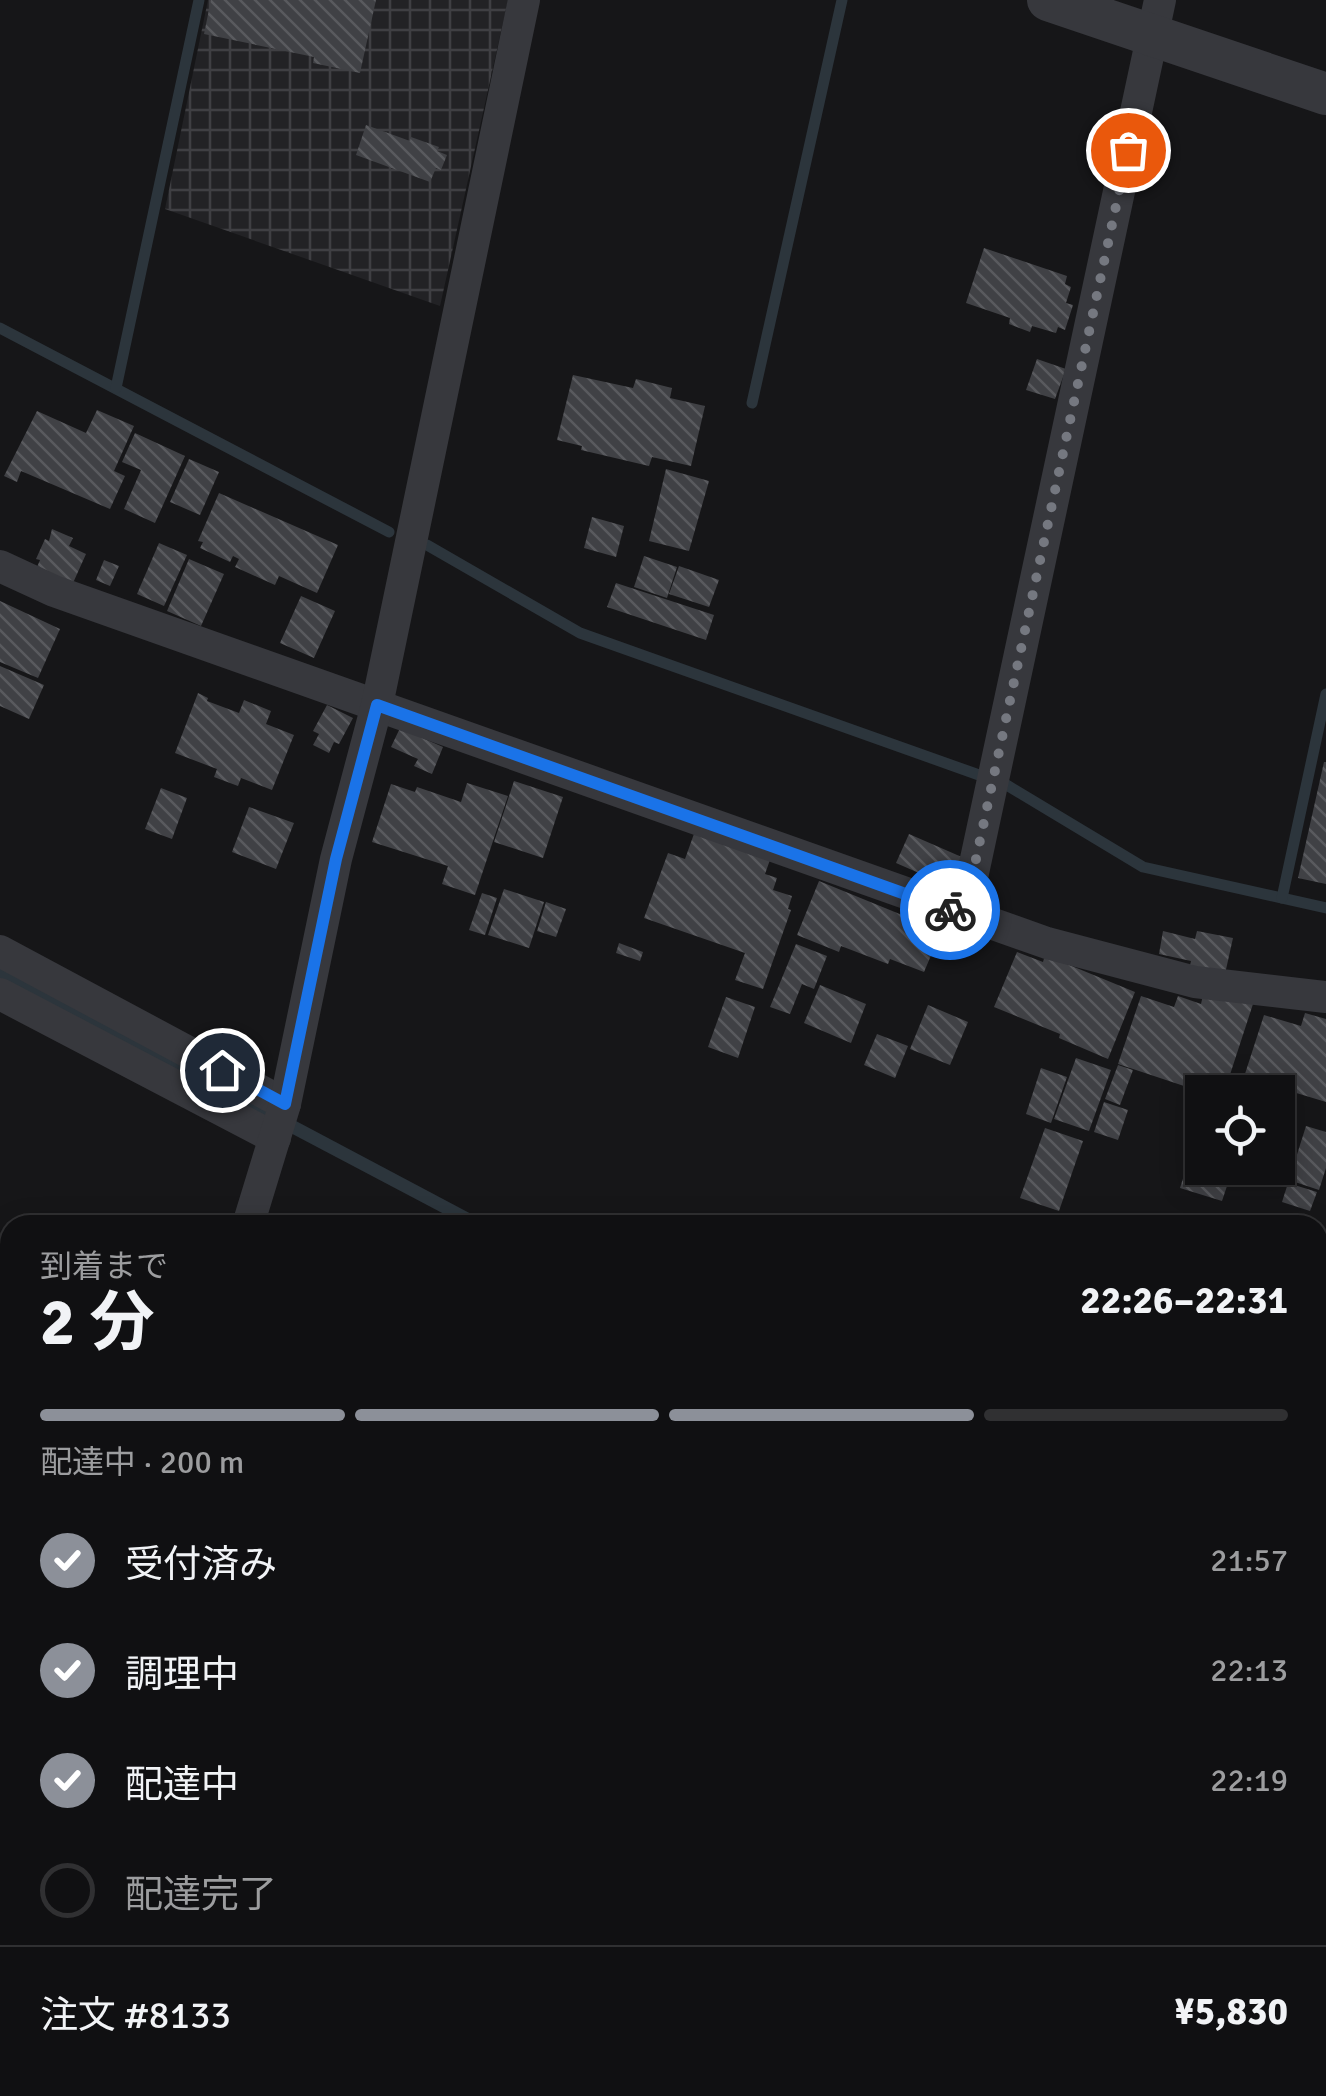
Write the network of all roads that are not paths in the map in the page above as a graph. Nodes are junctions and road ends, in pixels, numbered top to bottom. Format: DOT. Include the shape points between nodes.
graph roads {
  1 [pos="524,0"];
  2 [pos="1048,0"];
  3 [pos="1156,18"];
  4 [pos="1326,94"];
  5 [pos="0,566"];
  6 [pos="377,705"];
  7 [pos="964,915"];
  8 [pos="0,952"];
  9 [pos="0,994"];
  10 [pos="1326,997"];
  11 [pos="280,1122"];
  12 [pos="251,1215"];
  1 -- 6 [label="street"];
  2 -- 3 [label="street"];
  3 -- 4 [label="street"];
  3 -- 7 [label="street"];
  5 -- 6 [label="street"];
  6 -- 7 [label="street"];
  6 -- 11 [label="street" via="336,859"];
  7 -- 10 [label="street" via="1196,982"];
  8 -- 11 [label="street"];
  9 -- 11 [label="street"];
  11 -- 12 [label="street"];
}
